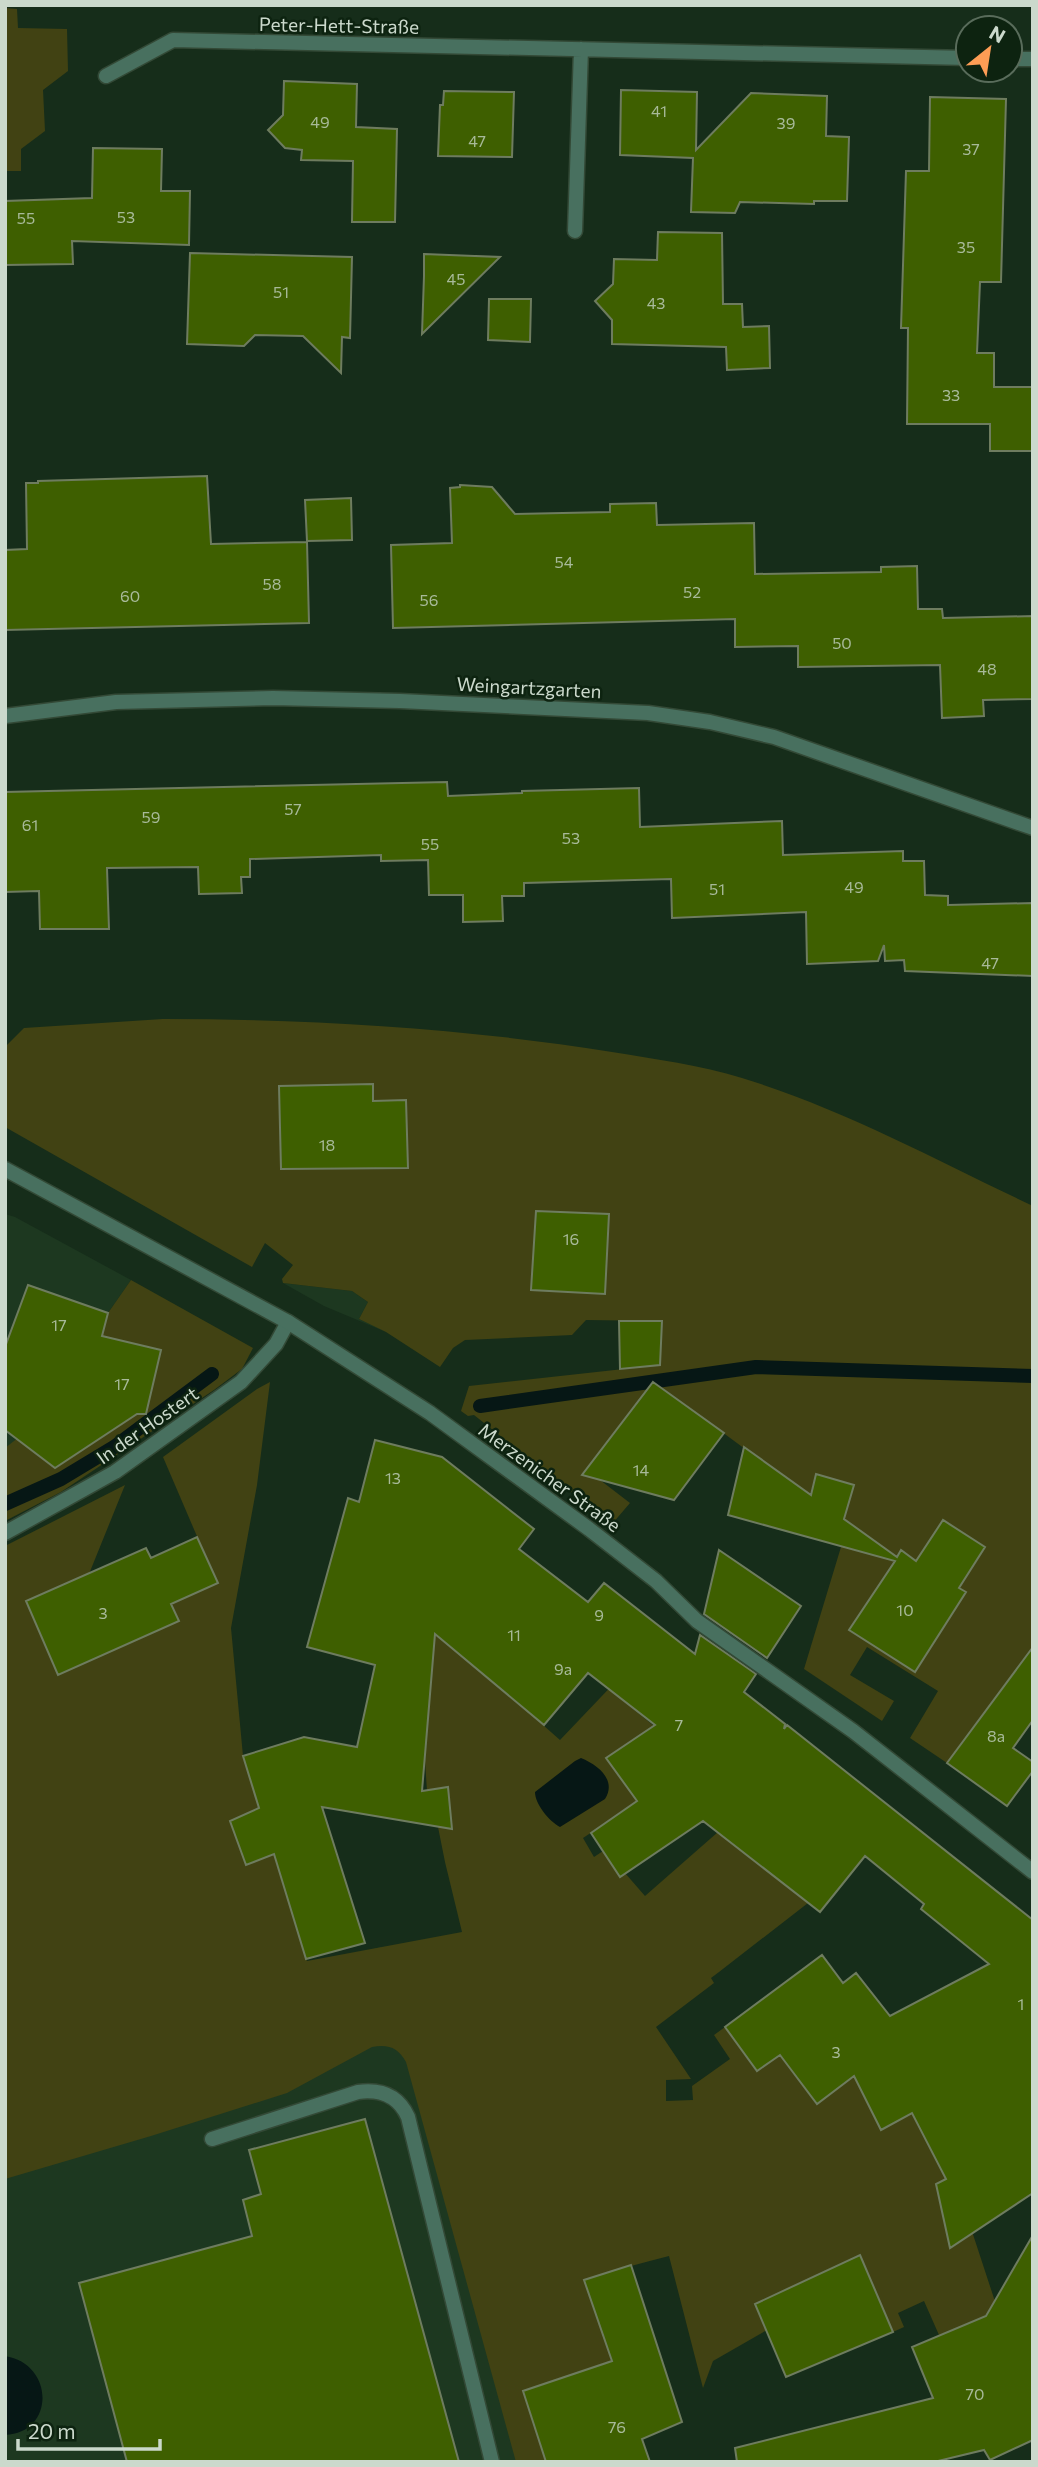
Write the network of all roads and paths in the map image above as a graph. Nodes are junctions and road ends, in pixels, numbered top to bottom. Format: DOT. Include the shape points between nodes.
graph roads {
  1 [pos="580,49"];
  2 [pos="954,58"];
  3 [pos="107,76"];
  4 [pos="575,231"];
  5 [pos="5,716"];
  6 [pos="1033,828"];
  7 [pos="5,1170"];
  8 [pos="288,1322"];
  9 [pos="5,1533"];
  10 [pos="1033,1872"];
  11 [pos="212,2139"];
  12 [pos="492,2462"];
  1 -- 2 [label="street, Peter-Hett-Straße"];
  1 -- 3 [label="street, Peter-Hett-Straße" via="173,40"];
  1 -- 4 [label="street"];
  5 -- 6 [label="street, Weingartzgarten" via="116,702 273,698 648,713 784,740"];
  7 -- 8 [label="street, Merzenicher Straße"];
  8 -- 9 [label="street, In der Hostert" via="276,1344 241,1382 116,1472"];
  8 -- 10 [label="street, Merzenicher Straße" via="430,1413 589,1529 656,1581 697,1621 853,1731"];
  11 -- 12 [label="street" via="358,2092 378,2091 400,2103 408,2117"];
}
